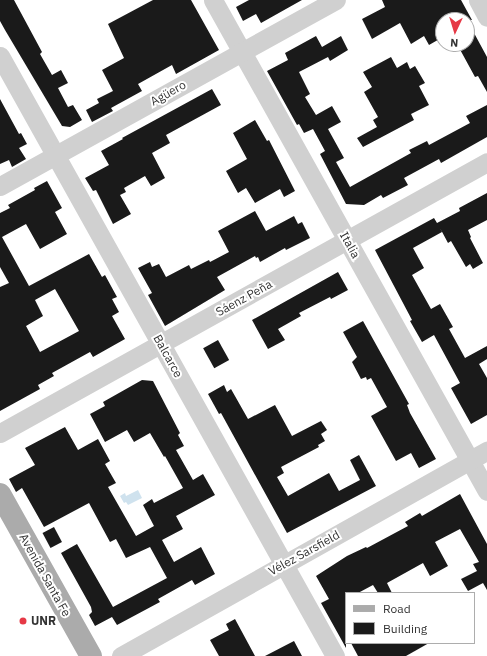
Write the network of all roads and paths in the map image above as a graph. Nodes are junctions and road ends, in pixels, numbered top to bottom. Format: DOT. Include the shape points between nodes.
graph roads {
  1 [pos="213,0"];
  2 [pos="336,0"];
  3 [pos="478,0"];
  4 [pos="487,18"];
  5 [pos="242,52"];
  6 [pos="0,56"];
  7 [pos="55,155"];
  8 [pos="487,162"];
  9 [pos="0,186"];
  10 [pos="347,240"];
  11 [pos="160,344"];
  12 [pos="0,433"];
  13 [pos="487,451"];
  14 [pos="470,461"];
  15 [pos="487,490"];
  16 [pos="0,494"];
  17 [pos="284,564"];
  18 [pos="91,656"];
  19 [pos="121,656"];
  20 [pos="335,656"];
  1 -- 5 [label="street, Italia"];
  2 -- 5 [label="street, Agüero"];
  3 -- 4 [label="street"];
  5 -- 7 [label="street, Agüero"];
  5 -- 10 [label="street, Italia"];
  6 -- 7 [label="street, Balcarce"];
  7 -- 9 [label="street, Agüero"];
  7 -- 11 [label="street, Balcarce"];
  8 -- 10 [label="street, Sáenz Peña"];
  10 -- 11 [label="street, Sáenz Peña"];
  10 -- 14 [label="street, Italia"];
  11 -- 12 [label="street, Sáenz Peña"];
  11 -- 17 [label="street, Balcarce"];
  13 -- 14 [label="street, Vélez Sarsfield"];
  14 -- 15 [label="street, Italia"];
  14 -- 17 [label="street, Vélez Sarsfield"];
  16 -- 18 [label="main road, Avenida Santa Fe"];
  17 -- 19 [label="street, Vélez Sarsfield"];
  17 -- 20 [label="street, Balcarce"];
}
